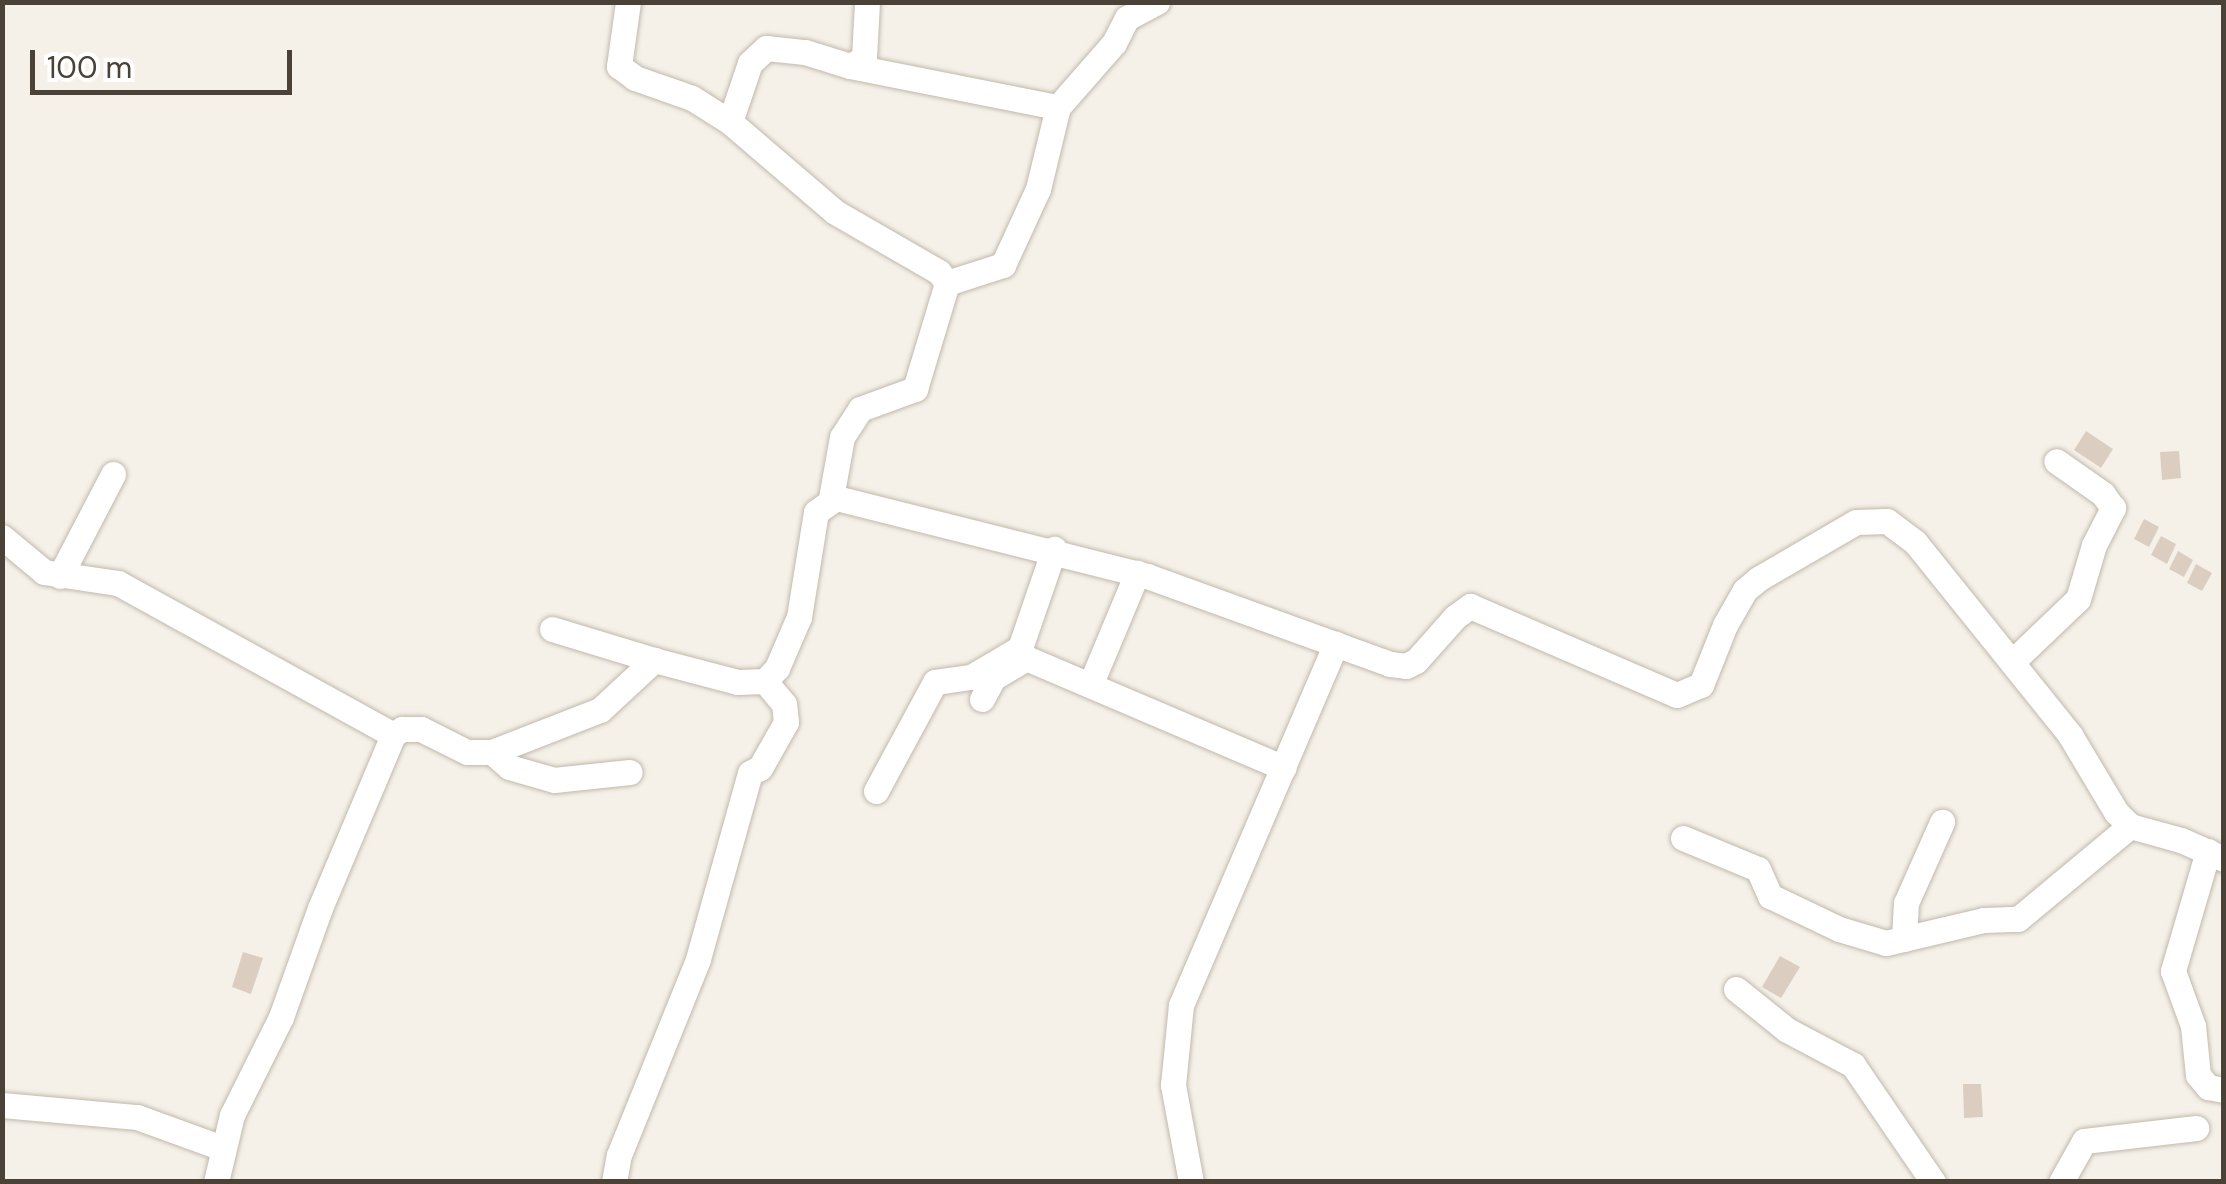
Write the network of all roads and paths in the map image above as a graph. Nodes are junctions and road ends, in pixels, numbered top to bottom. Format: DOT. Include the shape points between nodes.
graph roads {
  1 [pos="628,2"];
  2 [pos="866,2"];
  3 [pos="1157,2"];
  4 [pos="850,66"];
  5 [pos="1058,108"];
  6 [pos="730,122"];
  7 [pos="947,283"];
  8 [pos="2056,461"];
  9 [pos="113,474"];
  10 [pos="831,498"];
  11 [pos="2,538"];
  12 [pos="1054,549"];
  13 [pos="60,576"];
  14 [pos="1133,584"];
  15 [pos="552,629"];
  16 [pos="1336,644"];
  17 [pos="654,660"];
  18 [pos="2012,662"];
  19 [pos="1094,676"];
  20 [pos="765,681"];
  21 [pos="982,700"];
  22 [pos="394,735"];
  23 [pos="492,752"];
  24 [pos="1284,768"];
  25 [pos="630,772"];
  26 [pos="876,790"];
  27 [pos="1942,822"];
  28 [pos="2130,826"];
  29 [pos="1683,838"];
  30 [pos="2216,855"];
  31 [pos="1904,939"];
  32 [pos="1736,989"];
  33 [pos="2224,1090"];
  34 [pos="2,1105"];
  35 [pos="2196,1128"];
  36 [pos="222,1148"];
  37 [pos="216,1182"];
  38 [pos="614,1182"];
  39 [pos="1191,1182"];
  40 [pos="1933,1182"];
  41 [pos="2061,1182"];
  1 -- 6 [label="street" via="618,66"];
  2 -- 4 [label="street" via="867,50"];
  3 -- 5 [label="street" via="1128,18"];
  4 -- 5 [label="street"];
  4 -- 6 [label="street" via="766,48 750,63"];
  5 -- 7 [label="street" via="1038,188 1003,265"];
  6 -- 7 [label="street" via="835,212 939,272"];
  7 -- 10 [label="street" via="915,390 860,409 842,438"];
  8 -- 18 [label="street" via="2124,513 2094,544 2078,600"];
  9 -- 13 [label="street"];
  10 -- 12 [label="street"];
  10 -- 20 [label="street" via="816,512 798,618"];
  11 -- 13 [label="street" via="40,570"];
  12 -- 14 [label="street"];
  12 -- 26 [label="street" via="1020,648 971,677 936,682"];
  13 -- 22 [label="street" via="118,583"];
  14 -- 16 [label="street" via="1234,604"];
  14 -- 19 [label="street"];
  15 -- 17 [label="street"];
  16 -- 18 [label="street" via="1406,666 1470,606 1684,695 1701,685 1745,590 1828,537 1873,518 1915,542"];
  16 -- 24 [label="street"];
  17 -- 20 [label="street" via="750,684"];
  17 -- 23 [label="street" via="600,710"];
  18 -- 28 [label="street"];
  20 -- 38 [label="street" via="784,704 786,722 760,768 750,773 698,959 618,1155"];
  21 -- 24 [label="street" via="993,678 1026,658"];
  22 -- 23 [label="street" via="421,729 467,752"];
  22 -- 36 [label="street"];
  23 -- 25 [label="street" via="508,767 554,780"];
  24 -- 39 [label="street" via="1181,1005 1173,1085"];
  27 -- 31 [label="street" via="1906,903"];
  28 -- 30 [label="street"];
  28 -- 31 [label="street" via="2018,919"];
  29 -- 31 [label="street" via="1754,866 1766,893 1839,930 1872,942"];
  30 -- 33 [label="street" via="2172,961 2193,1026 2198,1075"];
  32 -- 40 [label="street" via="1787,1030 1853,1065"];
  34 -- 36 [label="street" via="137,1117"];
  35 -- 41 [label="street" via="2084,1141"];
  36 -- 37 [label="street"];
}
